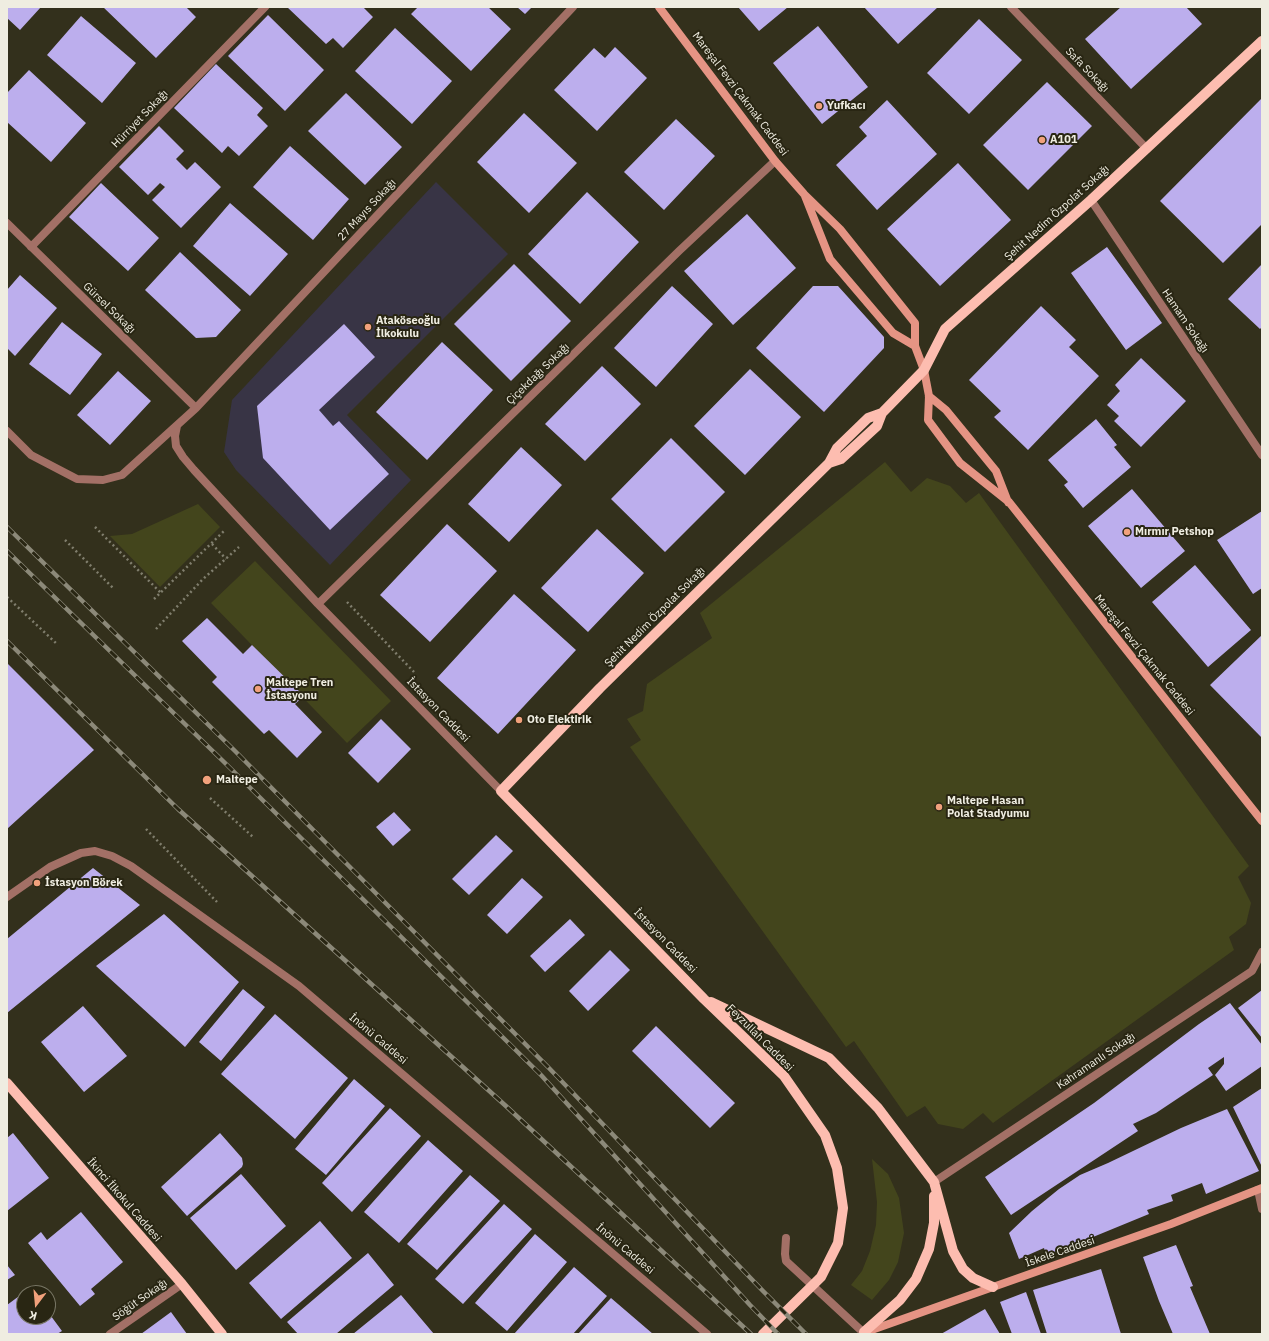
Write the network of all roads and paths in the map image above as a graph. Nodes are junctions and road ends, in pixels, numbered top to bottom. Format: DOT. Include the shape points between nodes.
graph roads {
  1 [pos="265,7"];
  2 [pos="573,7"];
  3 [pos="659,7"];
  4 [pos="1010,7"];
  5 [pos="1262,42"];
  6 [pos="1147,149"];
  7 [pos="775,161"];
  8 [pos="804,194"];
  9 [pos="1091,200"];
  10 [pos="7,224"];
  11 [pos="31,246"];
  12 [pos="915,346"];
  13 [pos="924,370"];
  14 [pos="929,396"];
  15 [pos="196,408"];
  16 [pos="177,426"];
  17 [pos="7,431"];
  18 [pos="1262,455"];
  19 [pos="1009,502"];
  20 [pos="95,527"];
  21 [pos="226,529"];
  22 [pos="253,534"];
  23 [pos="65,540"];
  24 [pos="212,544"];
  25 [pos="226,559"];
  26 [pos="113,588"];
  27 [pos="160,592"];
  28 [pos="7,597"];
  29 [pos="154,599"];
  30 [pos="318,604"];
  31 [pos="156,629"];
  32 [pos="58,645"];
  33 [pos="501,791"];
  34 [pos="210,798"];
  35 [pos="1262,821"];
  36 [pos="146,829"];
  37 [pos="253,838"];
  38 [pos="208,892"];
  39 [pos="7,897"];
  40 [pos="1262,952"];
  41 [pos="704,999"];
  42 [pos="7,1083"];
  43 [pos="934,1182"];
  44 [pos="1260,1189"];
  45 [pos="1262,1209"];
  46 [pos="786,1238"];
  47 [pos="182,1284"];
  48 [pos="992,1287"];
  49 [pos="864,1333"];
  50 [pos="110,1334"];
  51 [pos="222,1334"];
  52 [pos="707,1334"];
  53 [pos="763,1334"];
  1 -- 11 [label="street, Hürriyet Sokağı"];
  2 -- 15 [label="street, 27 Mayıs Sokağı"];
  3 -- 7 [label="street, Mareşal Fevzi Çakmak Caddesi"];
  4 -- 6 [label="street, Safa Sokağı"];
  5 -- 6 [label="main road, Şehit Nedim Özpolat Sokağı"];
  6 -- 9 [label="main road, Şehit Nedim Özpolat Sokağı"];
  7 -- 8 [label="street, Mareşal Fevzi Çakmak Caddesi"];
  7 -- 30 [label="street, Çiçekdağı Sokağı" via="674,256"];
  8 -- 12 [label="street, Mareşal Fevzi Çakmak Caddesi" via="830,259 893,333"];
  8 -- 12 [label="street, Mareşal Fevzi Çakmak Caddesi" via="840,229 914,323"];
  9 -- 13 [label="main road, Şehit Nedim Özpolat Sokağı" via="945,329"];
  9 -- 18 [label="street, Hamam Sokağı"];
  10 -- 11 [label="street, Gürsel Sokağı"];
  11 -- 15 [label="street, Gürsel Sokağı"];
  12 -- 13 [label="street, Mareşal Fevzi Çakmak Caddesi"];
  13 -- 14 [label="street, Mareşal Fevzi Çakmak Caddesi"];
  13 -- 33 [label="main road, Şehit Nedim Özpolat Sokağı" via="882,413 877,426 841,459 829,463 600,688"];
  14 -- 19 [label="street" via="946,410 996,471"];
  14 -- 19 [label="street, Mareşal Fevzi Çakmak Caddesi" via="928,420 960,463"];
  15 -- 16 [label="street, 27 Mayıs Sokağı"];
  16 -- 17 [label="street, 27 Mayıs Sokağı" via="122,475 103,480 77,479 31,455"];
  16 -- 22 [label="street, İstasyon Caddesi" via="176,446 183,457"];
  19 -- 35 [label="street, Mareşal Fevzi Çakmak Caddesi"];
  20 -- 27 [label="path"];
  21 -- 24 [label="path"];
  22 -- 25 [label="path"];
  22 -- 30 [label="street, İstasyon Caddesi"];
  23 -- 26 [label="path"];
  24 -- 25 [label="path"];
  24 -- 27 [label="path"];
  25 -- 31 [label="path" via="203,579"];
  27 -- 29 [label="path"];
  28 -- 32 [label="path"];
  30 -- 33 [label="street, İstasyon Caddesi"];
  33 -- 41 [label="main road, İstasyon Caddesi"];
  34 -- 37 [label="path"];
  36 -- 38 [label="path"];
  39 -- 52 [label="street, İnönü Caddesi" via="50,867 81,853 95,851 131,866 299,986"];
  40 -- 43 [label="street, Kahramanlı Sokağı" via="1252,970"];
  41 -- 43 [label="main road" via="829,1058 878,1108"];
  41 -- 53 [label="main road, Feyzullah Caddesi" via="784,1076 825,1135 837,1168 842,1208 838,1244 821,1277"];
  42 -- 47 [label="main road, İkinci İlkokul Caddesi"];
  43 -- 48 [label="main road" via="953,1251 963,1269 973,1278"];
  43 -- 49 [label="main road" via="934,1222 929,1249 916,1279 900,1300"];
  44 -- 45 [label="street"];
  44 -- 48 [label="street, İskele Caddesi" via="1171,1224"];
  46 -- 49 [label="street" via="786,1261"];
  47 -- 50 [label="street, Söğüt Sokağı"];
  47 -- 51 [label="main road, İkinci İlkokul Caddesi"];
  48 -- 49 [label="street, İskele Caddesi"];
}
